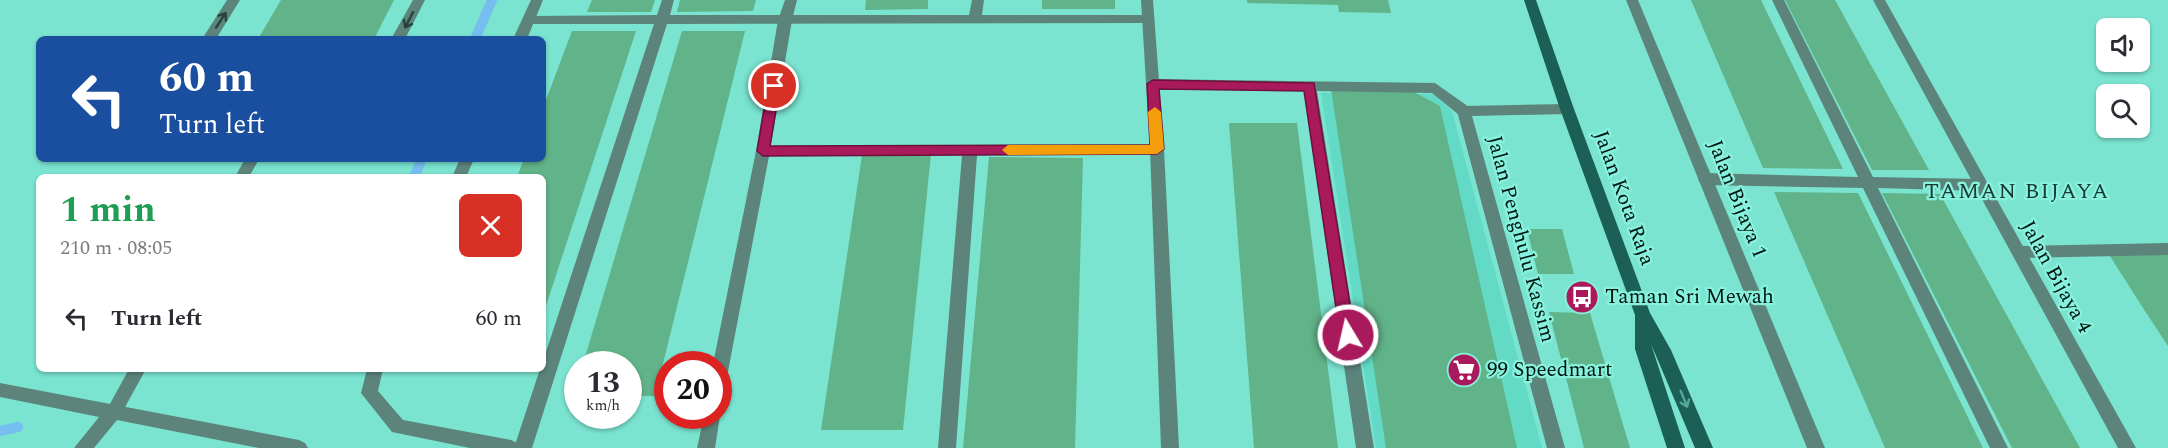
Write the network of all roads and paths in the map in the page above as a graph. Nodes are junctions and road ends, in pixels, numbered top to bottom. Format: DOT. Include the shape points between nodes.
graph roads {
  1 [pos="234,0"];
  2 [pos="419,0"];
  3 [pos="537,0"];
  4 [pos="668,0"];
  5 [pos="791,0"];
  6 [pos="978,0"];
  7 [pos="1147,0"];
  8 [pos="1530,0"];
  9 [pos="1632,0"];
  10 [pos="1778,0"];
  11 [pos="1879,0"];
  12 [pos="1148,19"];
  13 [pos="529,20"];
  14 [pos="661,20"];
  15 [pos="785,20"];
  16 [pos="975,20"];
  17 [pos="211,36"];
  18 [pos="400,36"];
  19 [pos="521,36"];
  20 [pos="1153,84"];
  21 [pos="1310,87"];
  22 [pos="1567,109"];
  23 [pos="1464,111"];
  24 [pos="1157,149"];
  25 [pos="970,150"];
  26 [pos="763,151"];
  27 [pos="1706,179"];
  28 [pos="1866,182"];
  29 [pos="1981,185"];
  30 [pos="2168,249"];
  31 [pos="2019,252"];
  32 [pos="1643,315"];
  33 [pos="724,351"];
  34 [pos="136,372"];
  35 [pos="374,372"];
  36 [pos="0,390"];
  37 [pos="113,413"];
  38 [pos="710,429"];
  39 [pos="83,448"];
  40 [pos="299,448"];
  41 [pos="511,448"];
  42 [pos="523,448"];
  43 [pos="706,448"];
  44 [pos="947,448"];
  45 [pos="1170,448"];
  46 [pos="1365,448"];
  47 [pos="1556,448"];
  48 [pos="1676,448"];
  49 [pos="1704,448"];
  50 [pos="1816,448"];
  51 [pos="1999,448"];
  52 [pos="2127,448"];
  17 -- 1 [label="street, one-way"];
  2 -- 18 [label="street, one-way"];
  3 -- 13 [label="street"];
  4 -- 14 [label="street"];
  5 -- 15 [label="street"];
  6 -- 16 [label="street"];
  7 -- 12 [label="street"];
  8 -- 22 [label="main road, Jalan Kota Raja"];
  9 -- 27 [label="street, Jalan Bijaya 1"];
  10 -- 28 [label="street"];
  11 -- 29 [label="street, Jalan Bijaya 4"];
  12 -- 16 [label="street"];
  12 -- 20 [label="street"];
  13 -- 14 [label="street"];
  13 -- 19 [label="street"];
  14 -- 15 [label="street"];
  14 -- 42 [label="street"];
  15 -- 16 [label="street"];
  15 -- 26 [label="street"];
  20 -- 21 [label="street"];
  20 -- 24 [label="street"];
  21 -- 23 [label="street" via="1435,88"];
  21 -- 46 [label="street"];
  22 -- 23 [label="street"];
  22 -- 32 [label="main road, Jalan Kota Raja"];
  23 -- 47 [label="street, Jalan Penghulu Kassim"];
  24 -- 25 [label="street"];
  24 -- 45 [label="street"];
  25 -- 26 [label="street"];
  25 -- 44 [label="street"];
  26 -- 33 [label="street"];
  27 -- 28 [label="street"];
  27 -- 50 [label="street, Jalan Bijaya 1"];
  28 -- 29 [label="street"];
  28 -- 51 [label="street"];
  29 -- 31 [label="street, Jalan Bijaya 4"];
  30 -- 31 [label="street"];
  31 -- 52 [label="street, Jalan Bijaya 4"];
  32 -- 48 [label="main road, Jalan Kota Raja" via="1643,349"];
  32 -- 49 [label="main road, one-way" via="1663,350"];
  34 -- 37 [label="street"];
  35 -- 41 [label="street" via="369,393 398,427"];
  36 -- 37 [label="street"];
  37 -- 39 [label="street"];
  37 -- 40 [label="street"];
  38 -- 43 [label="street"];
}
